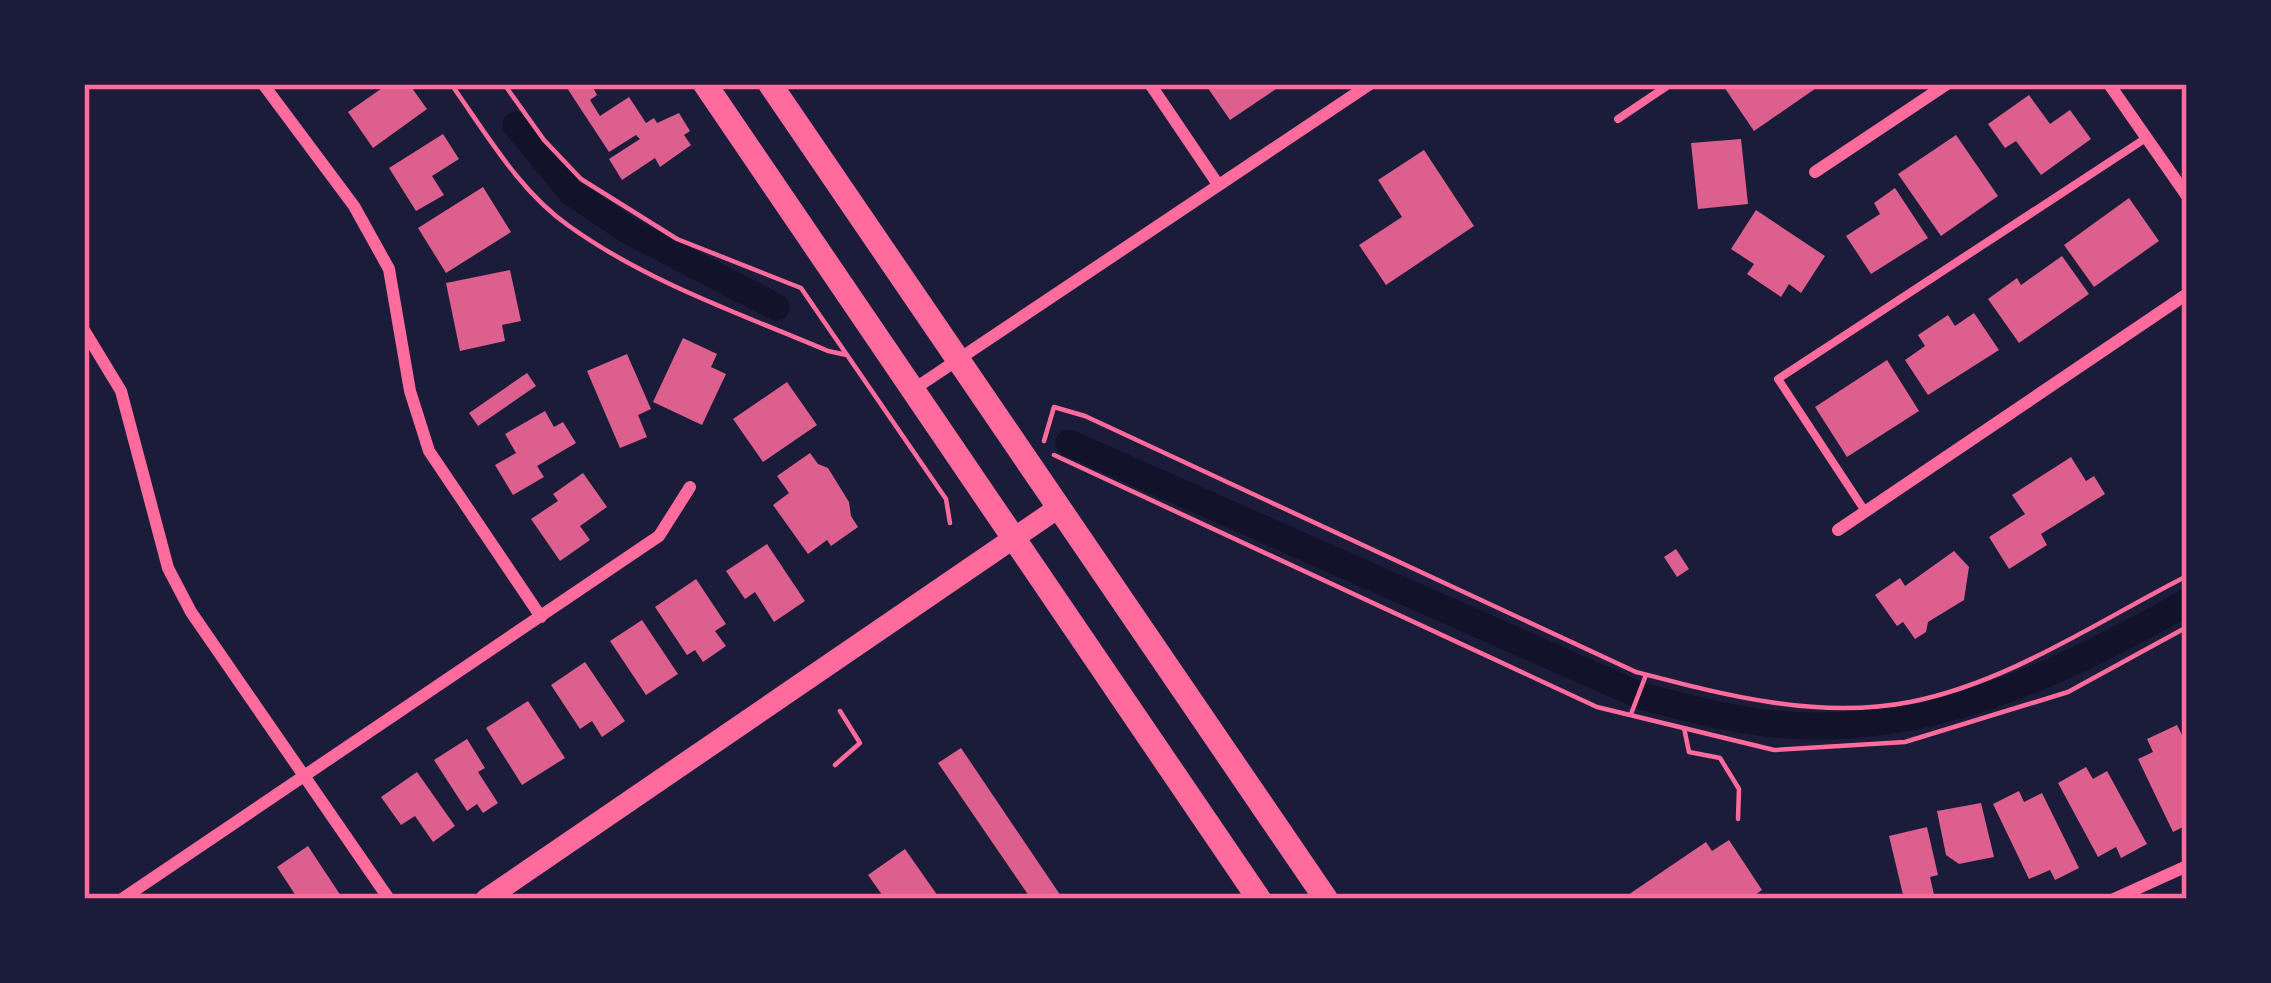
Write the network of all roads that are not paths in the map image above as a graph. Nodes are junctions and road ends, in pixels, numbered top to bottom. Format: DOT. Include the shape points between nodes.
graph roads {
  1 [pos="263,84"];
  2 [pos="705,84"];
  3 [pos="770,84"];
  4 [pos="1150,84"];
  5 [pos="1370,84"];
  6 [pos="1670,84"];
  7 [pos="1947,84"];
  8 [pos="2109,84"];
  9 [pos="1618,119"];
  10 [pos="2146,138"];
  11 [pos="1815,172"];
  12 [pos="1216,183"];
  13 [pos="2187,196"];
  14 [pos="2187,294"];
  15 [pos="84,330"];
  16 [pos="956,361"];
  17 [pos="913,390"];
  18 [pos="690,487"];
  19 [pos="1058,508"];
  20 [pos="1865,512"];
  21 [pos="1838,530"];
  22 [pos="1015,540"];
  23 [pos="541,617"];
  24 [pos="305,776"];
  25 [pos="2187,866"];
  26 [pos="122,899"];
  27 [pos="389,899"];
  28 [pos="486,899"];
  29 [pos="1259,899"];
  30 [pos="1325,899"];
  31 [pos="2114,899"];
  1 -- 23 [label="street" via="354,206 388,269 429,451"];
  2 -- 17 [label="main road"];
  3 -- 16 [label="main road"];
  4 -- 12 [label="street"];
  5 -- 12 [label="street"];
  6 -- 9 [label="lane"];
  7 -- 11 [label="street"];
  8 -- 10 [label="street"];
  10 -- 13 [label="street"];
  10 -- 20 [label="lane" via="1778,379"];
  12 -- 16 [label="street"];
  14 -- 20 [label="street"];
  15 -- 24 [label="street" via="121,391 168,568"];
  16 -- 17 [label="street"];
  16 -- 19 [label="main road"];
  17 -- 22 [label="main road"];
  18 -- 23 [label="street" via="659,536"];
  19 -- 22 [label="main road"];
  19 -- 30 [label="main road"];
  20 -- 21 [label="street"];
  22 -- 28 [label="main road"];
  22 -- 29 [label="main road"];
  23 -- 24 [label="street"];
  24 -- 26 [label="street"];
  24 -- 27 [label="street"];
  25 -- 31 [label="street"];
}
